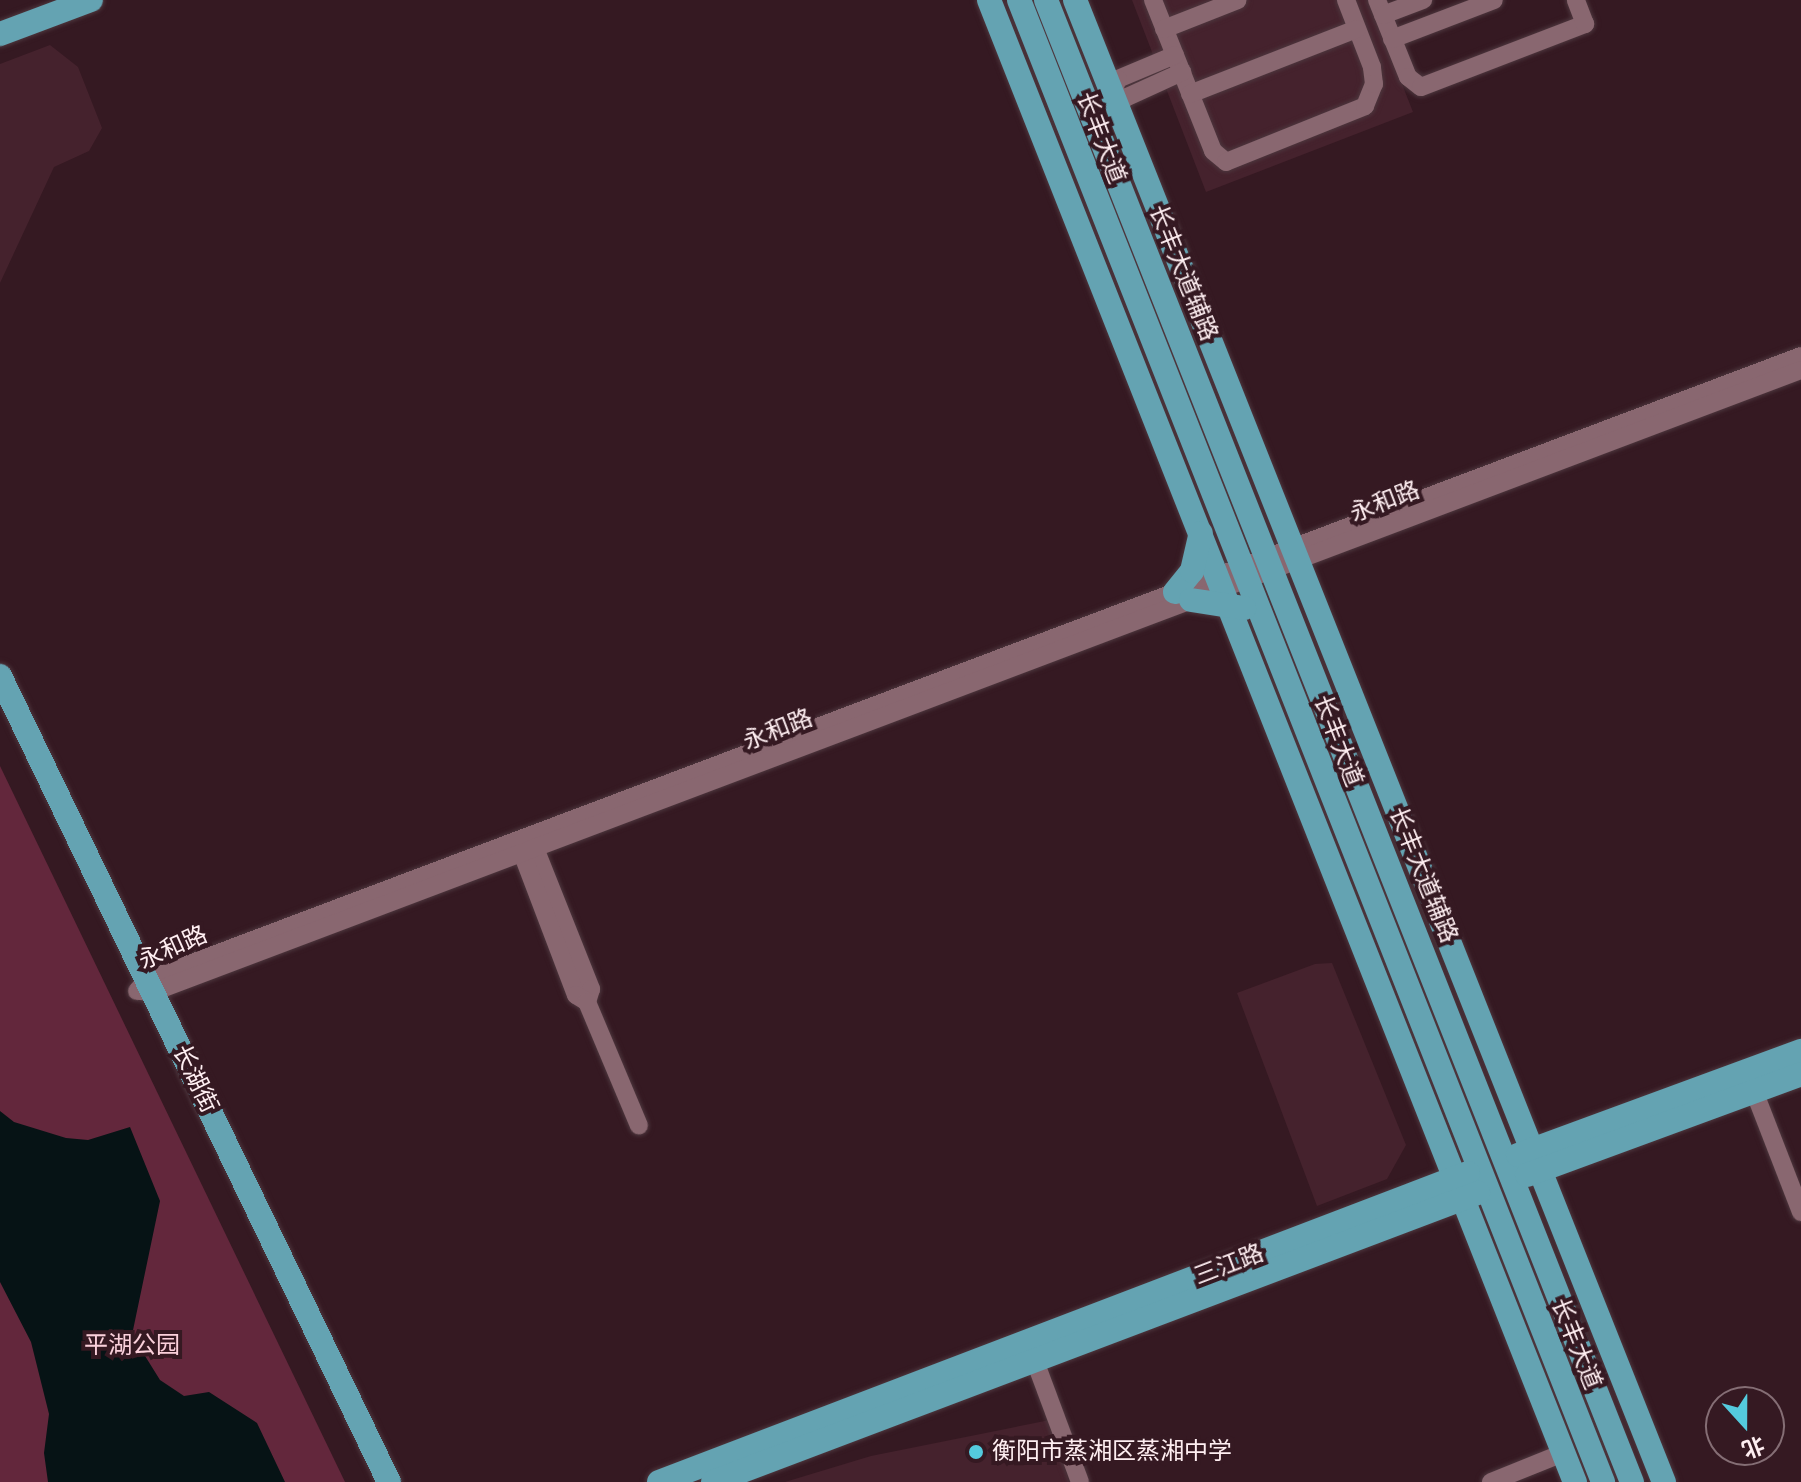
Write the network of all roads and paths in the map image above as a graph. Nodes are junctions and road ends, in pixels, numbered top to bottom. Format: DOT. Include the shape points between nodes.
graph roads {
  1 [pos="48,0"];
  2 [pos="91,0"];
  3 [pos="989,0"];
  4 [pos="1019,0"];
  5 [pos="1046,0"];
  6 [pos="1075,0"];
  7 [pos="1153,0"];
  8 [pos="1238,0"];
  9 [pos="1346,0"];
  10 [pos="1423,0"];
  11 [pos="1494,0"];
  12 [pos="1576,0"];
  13 [pos="1380,8"];
  14 [pos="0,18"];
  15 [pos="1164,29"];
  16 [pos="1357,29"];
  17 [pos="0,34"];
  18 [pos="1392,39"];
  19 [pos="1178,64"];
  20 [pos="1112,94"];
  21 [pos="1190,94"];
  22 [pos="1076,108"];
  23 [pos="1136,292"];
  24 [pos="1108,302"];
  25 [pos="1801,356"];
  26 [pos="1801,370"];
  27 [pos="1201,533"];
  28 [pos="1295,554"];
  29 [pos="1257,568"];
  30 [pos="1223,590"];
  31 [pos="1183,596"];
  32 [pos="1261,611"];
  33 [pos="0,676"];
  34 [pos="0,706"];
  35 [pos="527,846"];
  36 [pos="146,988"];
  37 [pos="1801,1051"];
  38 [pos="1801,1074"];
  39 [pos="1754,1091"];
  40 [pos="639,1126"];
  41 [pos="1536,1160"];
  42 [pos="1507,1170"];
  43 [pos="1484,1179"];
  44 [pos="1458,1189"];
  45 [pos="1801,1212"];
  46 [pos="1035,1361"];
  47 [pos="1563,1453"];
  48 [pos="374,1482"];
  49 [pos="389,1482"];
  50 [pos="659,1482"];
  51 [pos="713,1482"];
  52 [pos="1080,1482"];
  53 [pos="1491,1482"];
  54 [pos="1575,1482"];
  55 [pos="1603,1482"];
  56 [pos="1632,1482"];
  57 [pos="1664,1482"];
  1 -- 14 [label="main road"];
  2 -- 17 [label="main road"];
  3 -- 24 [label="main road"];
  4 -- 22 [label="main road, 长丰大道"];
  5 -- 22 [label="main road, 长丰大道"];
  6 -- 20 [label="main road, 长丰大道辅路"];
  7 -- 15 [label="street"];
  8 -- 15 [label="street"];
  9 -- 16 [label="street"];
  10 -- 13 [label="street"];
  11 -- 18 [label="street"];
  12 -- 18 [label="street" via="1585,24 1421,87 1408,77"];
  13 -- 18 [label="street"];
  15 -- 19 [label="street"];
  16 -- 21 [label="street"];
  16 -- 21 [label="street" via="1374,84 1365,106 1235,160 1226,162 1213,151"];
  19 -- 20 [label="street" via="1125,98"];
  19 -- 21 [label="street"];
  20 -- 22 [label="main road"];
  20 -- 28 [label="main road, 长丰大道辅路"];
  22 -- 23 [label="main road, 长丰大道"];
  22 -- 29 [label="main road, 长丰大道"];
  23 -- 24 [label="main road"];
  23 -- 29 [label="main road, 长丰大道"];
  24 -- 27 [label="main road"];
  25 -- 28 [label="street, 永和路"];
  26 -- 28 [label="street, 永和路"];
  27 -- 30 [label="main road"];
  27 -- 31 [label="main road"];
  28 -- 29 [label="street, 永和路"];
  28 -- 41 [label="main road, 长丰大道辅路"];
  29 -- 30 [label="street, 永和路"];
  29 -- 32 [label="main road, 长丰大道"];
  29 -- 42 [label="main road, 长丰大道"];
  30 -- 31 [label="main road"];
  30 -- 32 [label="main road"];
  30 -- 44 [label="main road"];
  31 -- 35 [label="street, 永和路"];
  32 -- 43 [label="main road, 长丰大道"];
  33 -- 36 [label="main road, 长湖街"];
  34 -- 36 [label="main road, 长湖街"];
  35 -- 36 [label="street, 永和路"];
  35 -- 40 [label="street" via="576,995 587,1002"];
  36 -- 48 [label="main road, 长湖街"];
  36 -- 49 [label="main road, 长湖街"];
  37 -- 41 [label="main road, 三江路"];
  38 -- 39 [label="main road, 三江路"];
  39 -- 41 [label="main road, 三江路"];
  39 -- 45 [label="street"];
  41 -- 42 [label="main road, 三江路"];
  41 -- 57 [label="main road, 长丰大道辅路"];
  42 -- 43 [label="main road, 三江路"];
  42 -- 56 [label="main road, 长丰大道"];
  43 -- 44 [label="main road, 三江路"];
  43 -- 55 [label="main road, 长丰大道"];
  44 -- 46 [label="main road, 三江路"];
  44 -- 47 [label="main road"];
  44 -- 50 [label="main road, 三江路"];
  46 -- 51 [label="main road, 三江路"];
  46 -- 52 [label="street"];
  47 -- 53 [label="street"];
  47 -- 54 [label="main road"];
}
